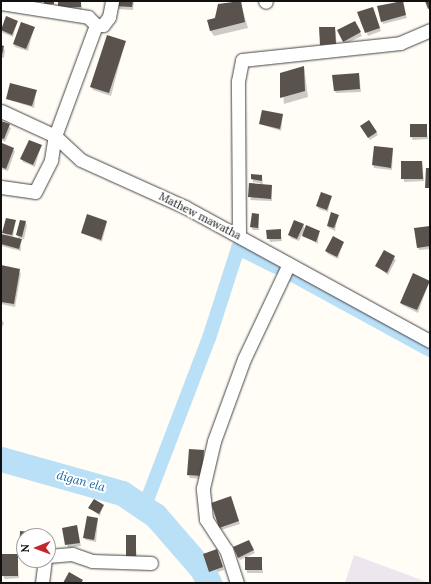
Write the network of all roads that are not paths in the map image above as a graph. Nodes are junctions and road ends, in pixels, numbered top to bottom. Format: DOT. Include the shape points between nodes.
graph roads {
  1 [pos="112,1"];
  2 [pos="1,3"];
  3 [pos="96,25"];
  4 [pos="430,30"];
  5 [pos="1,111"];
  6 [pos="55,136"];
  7 [pos="1,187"];
  8 [pos="239,236"];
  9 [pos="289,264"];
  10 [pos="430,341"];
  11 [pos="56,555"];
  12 [pos="151,563"];
  13 [pos="44,568"];
  14 [pos="42,583"];
  15 [pos="238,583"];
  1 -- 3 [label="street" via="109,17 103,25"];
  2 -- 3 [label="street" via="88,17"];
  3 -- 6 [label="street"];
  4 -- 8 [label="street" via="400,43 242,60 238,81"];
  5 -- 6 [label="street, Mathew mawatha"];
  6 -- 7 [label="street" via="51,160 35,192"];
  6 -- 8 [label="street, Mathew mawatha" via="81,160 185,207"];
  8 -- 9 [label="street, Mathew mawatha"];
  9 -- 10 [label="street, Mathew mawatha"];
  9 -- 15 [label="street" via="244,359 214,441 203,488 206,518 226,550"];
  11 -- 12 [label="street" via="72,554 92,561"];
  13 -- 14 [label="street"];
}
